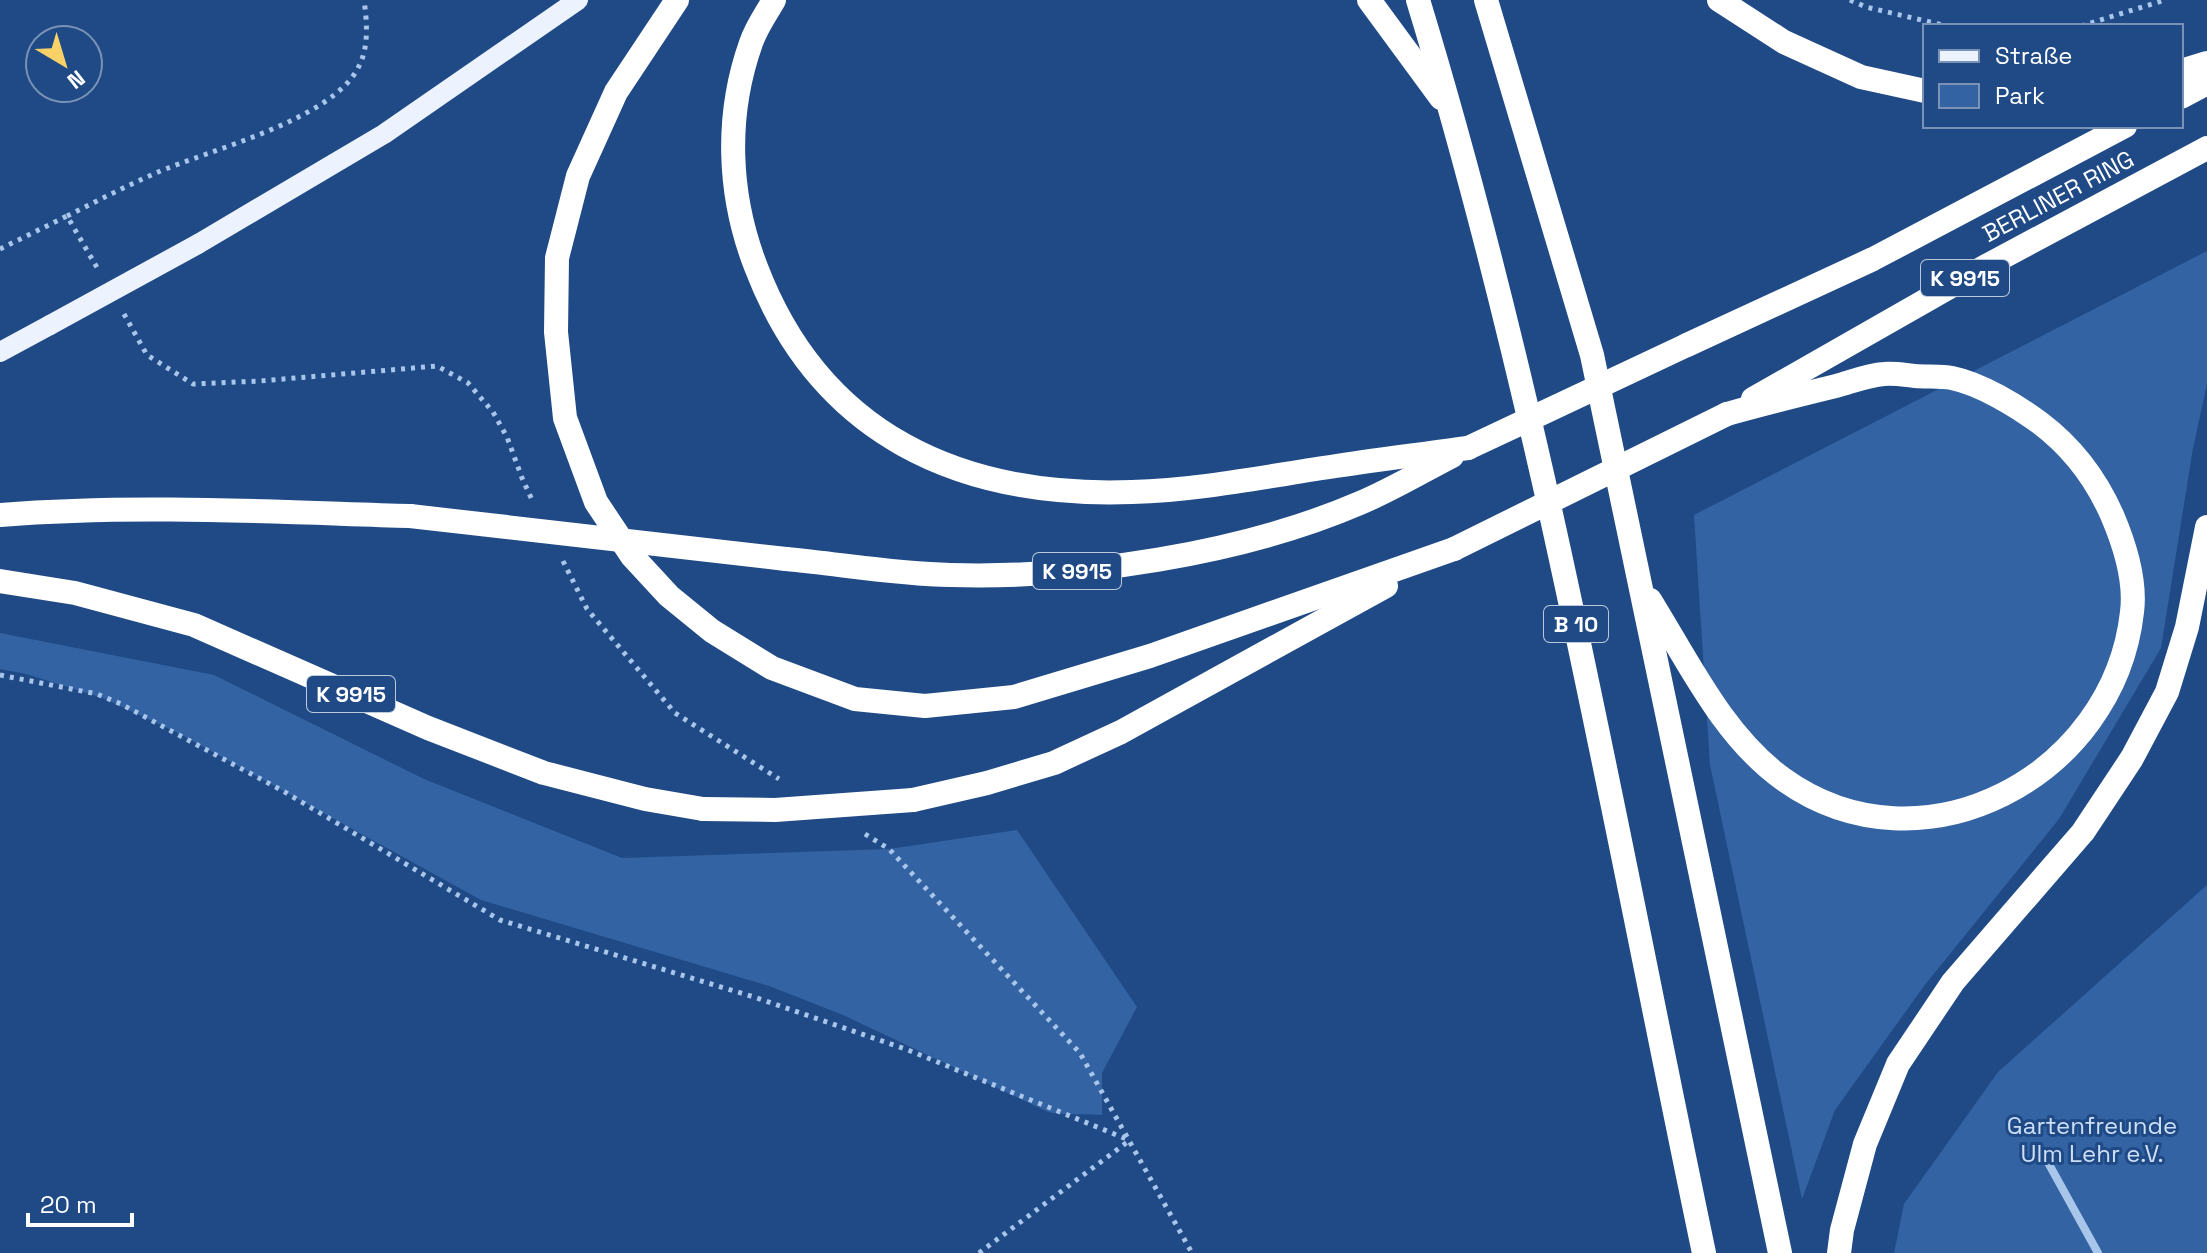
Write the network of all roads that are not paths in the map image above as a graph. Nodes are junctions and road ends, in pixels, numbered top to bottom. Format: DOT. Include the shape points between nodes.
graph roads {
  1 [pos="578,0"];
  2 [pos="677,0"];
  3 [pos="774,0"];
  4 [pos="1369,0"];
  5 [pos="1418,0"];
  6 [pos="1486,0"];
  7 [pos="1719,0"];
  8 [pos="2207,63"];
  9 [pos="2183,70"];
  10 [pos="2207,83"];
  11 [pos="1923,91"];
  12 [pos="2183,96"];
  13 [pos="1453,114"];
  14 [pos="2121,128"];
  15 [pos="2207,148"];
  16 [pos="0,352"];
  17 [pos="1727,414"];
  18 [pos="1468,448"];
  19 [pos="0,515"];
  20 [pos="2207,527"];
  21 [pos="1454,549"];
  22 [pos="0,581"];
  23 [pos="1640,585"];
  24 [pos="2045,1157"];
  25 [pos="1704,1253"];
  26 [pos="1780,1253"];
  27 [pos="1839,1253"];
  28 [pos="2098,1253"];
  1 -- 16 [label="main road, bridge" via="384,134"];
  2 -- 21 [label="highway" via="616,92 578,176 557,258 556,332 565,418 596,502 632,556 712,631 772,668 855,699 925,706 1014,697 1150,656"];
  3 -- 18 [label="highway" via="752,40 735,98 733,171 742,232 769,301 805,361 853,411 909,450 974,476 1054,490 1131,492"];
  4 -- 13 [label="highway"];
  5 -- 13 [label="highway, B 10"];
  6 -- 23 [label="highway" via="1592,355"];
  7 -- 11 [label="highway" via="1784,42 1861,77"];
  8 -- 9 [label="highway"];
  10 -- 12 [label="highway"];
  13 -- 25 [label="highway, B 10" via="1571,601"];
  14 -- 18 [label="highway, BERLINER RING / K 9915, bridge" via="1873,259"];
  15 -- 17 [label="highway, BERLINER RING / K 9915"];
  17 -- 21 [label="highway, K 9915, bridge"];
  17 -- 23 [label="highway" via="1884,374 1953,378 2015,404 2076,457 2100,488 2116,526 2128,564 2133,610 2121,664 2093,717 2056,759 2017,789 1976,808 1871,818 1822,802 1782,778 1746,745"];
  18 -- 19 [label="highway, K 9915, bridge" via="1360,503 1268,535 1070,572 949,575 410,516 214,511"];
  20 -- 27 [label="highway" via="2187,627 2167,692 2083,832 1953,982 1898,1064 1865,1144"];
  21 -- 22 [label="highway, K 9915, bridge" via="1121,732 1054,763 913,800 775,810 703,809 544,773 194,625 75,593"];
  23 -- 26 [label="highway"];
  24 -- 28 [label="street"];
}
